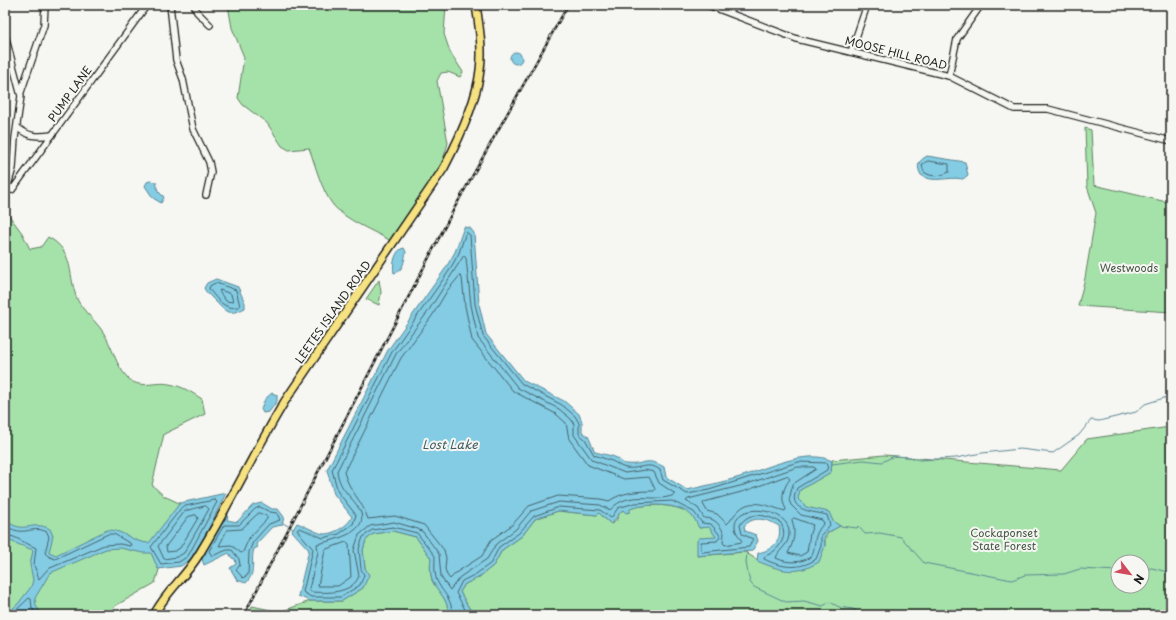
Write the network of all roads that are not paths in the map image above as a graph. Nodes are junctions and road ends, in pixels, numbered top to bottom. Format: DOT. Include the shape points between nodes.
graph roads {
  1 [pos="45,5"];
  2 [pos="147,5"];
  3 [pos="170,5"];
  4 [pos="194,5"];
  5 [pos="476,5"];
  6 [pos="708,5"];
  7 [pos="867,5"];
  8 [pos="981,5"];
  9 [pos="210,25"];
  10 [pos="5,35"];
  11 [pos="851,52"];
  12 [pos="949,76"];
  13 [pos="21,92"];
  14 [pos="18,128"];
  15 [pos="52,135"];
  16 [pos="1171,142"];
  17 [pos="206,195"];
  18 [pos="154,615"];
  1 -- 13 [label="street" via="44,25"];
  2 -- 15 [label="street, PUMP LANE"];
  3 -- 17 [label="street" via="176,60 183,79 193,129 209,162 211,172"];
  4 -- 9 [label="street" via="197,12"];
  5 -- 18 [label="main road, LEETES ISLAND ROAD" via="481,47 479,76 470,108 449,158 285,401 198,556"];
  6 -- 11 [label="street, MOOSE HILL ROAD" via="797,39"];
  7 -- 11 [label="street"];
  8 -- 12 [label="street" via="957,39"];
  10 -- 13 [label="street"];
  11 -- 12 [label="street, MOOSE HILL ROAD"];
  12 -- 16 [label="street, MOOSE HILL ROAD" via="1014,109 1048,109"];
  13 -- 14 [label="street"];
  14 -- 15 [label="street" via="35,137"];
  14 -- 15 [label="street, PUMP LANE" via="8,186 12,190"];
}
